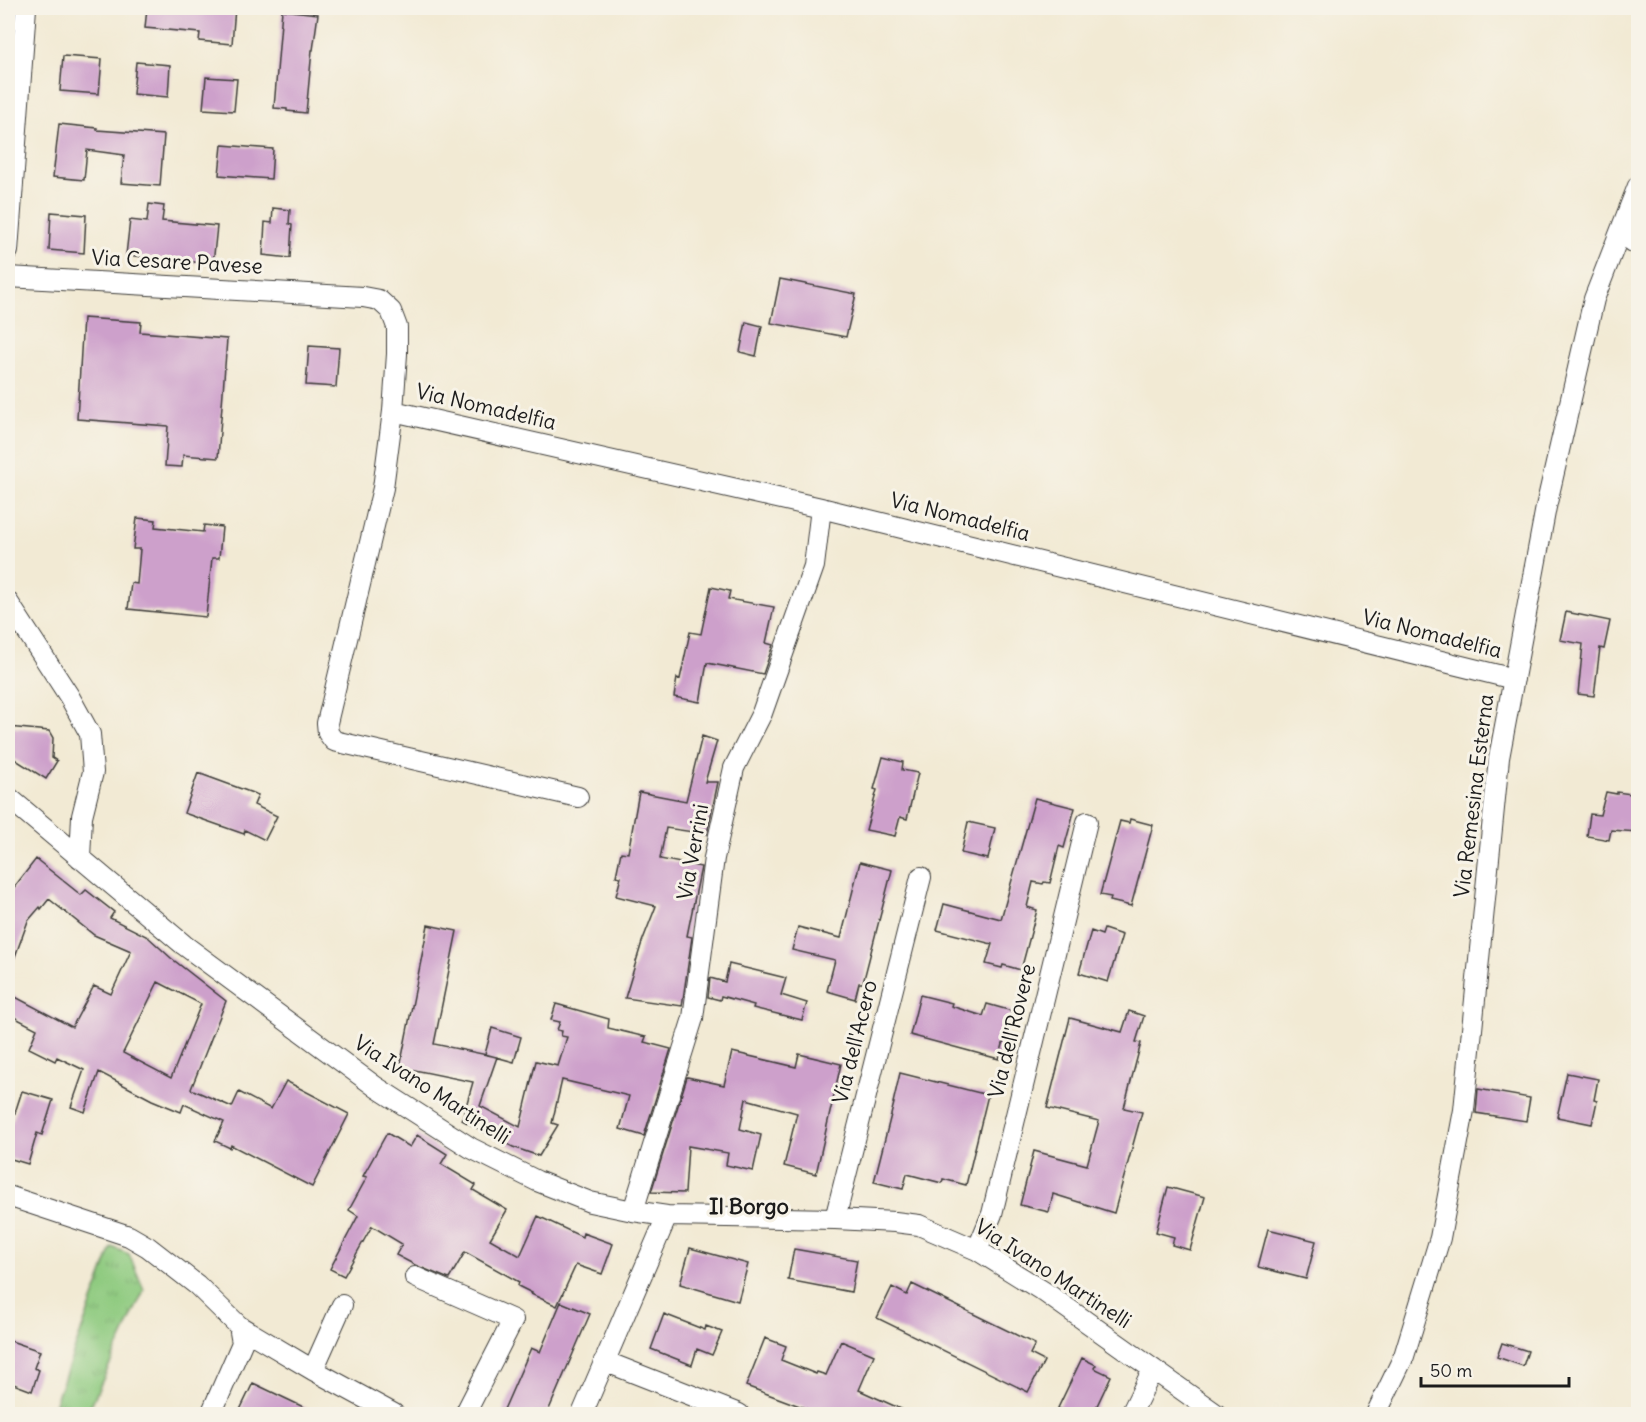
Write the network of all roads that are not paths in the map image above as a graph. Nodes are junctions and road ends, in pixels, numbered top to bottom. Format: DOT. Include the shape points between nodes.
graph roads {
  1 [pos="26,8"];
  2 [pos="11,142"];
  3 [pos="1638,186"];
  4 [pos="1620,234"];
  5 [pos="1638,245"];
  6 [pos="8,251"];
  7 [pos="8,277"];
  8 [pos="393,411"];
  9 [pos="821,508"];
  10 [pos="8,602"];
  11 [pos="1514,679"];
  12 [pos="8,796"];
  13 [pos="578,797"];
  14 [pos="1087,822"];
  15 [pos="80,858"];
  16 [pos="921,877"];
  17 [pos="8,1196"];
  18 [pos="633,1212"];
  19 [pos="667,1216"];
  20 [pos="835,1219"];
  21 [pos="977,1250"];
  22 [pos="415,1277"];
  23 [pos="342,1305"];
  24 [pos="239,1326"];
  25 [pos="604,1361"];
  26 [pos="1153,1369"];
  27 [pos="313,1370"];
  28 [pos="211,1414"];
  29 [pos="394,1414"];
  30 [pos="465,1414"];
  31 [pos="582,1414"];
  32 [pos="739,1414"];
  33 [pos="1131,1414"];
  34 [pos="1216,1414"];
  35 [pos="1376,1414"];
  1 -- 2 [label="street"];
  2 -- 6 [label="street"];
  3 -- 4 [label="street, Via Remesina Esterna"];
  4 -- 5 [label="street"];
  4 -- 11 [label="street, Via Remesina Esterna" via="1594,299 1546,507"];
  7 -- 8 [label="street, Via Cesare Pavese" via="379,300 391,311 397,327"];
  8 -- 9 [label="street, Via Nomadelfia"];
  8 -- 13 [label="street, Via Cesare Pavese" via="384,488 327,723 328,733 334,741"];
  9 -- 11 [label="street, Via Nomadelfia"];
  9 -- 18 [label="street, Via Verrini" via="814,566 762,713 734,768 714,858 693,1018"];
  10 -- 15 [label="street" via="90,734 93,772 82,816"];
  11 -- 35 [label="street, Via Remesina Esterna" via="1499,758 1464,1110 1440,1238 1404,1356"];
  12 -- 15 [label="street, Via Ivano Martinelli"];
  14 -- 21 [label="street, Via dell'Rovere" via="992,1214"];
  15 -- 18 [label="street, Via Ivano Martinelli" via="184,945 376,1087 471,1148 590,1202"];
  16 -- 20 [label="street, Via dell'Acero"];
  17 -- 24 [label="street" via="129,1236 197,1285"];
  18 -- 19 [label="street, Via Ivano Martinelli"];
  19 -- 20 [label="street, Via Ivano Martinelli"];
  19 -- 25 [label="street"];
  20 -- 21 [label="street, Via Ivano Martinelli" via="920,1225"];
  21 -- 26 [label="street, Via Ivano Martinelli" via="1046,1293"];
  22 -- 30 [label="street" via="513,1320"];
  23 -- 27 [label="street"];
  24 -- 27 [label="street"];
  24 -- 28 [label="street" via="242,1343"];
  25 -- 31 [label="street"];
  25 -- 32 [label="street"];
  26 -- 33 [label="street"];
  26 -- 34 [label="street, Via Ivano Martinelli"];
  27 -- 29 [label="street"];
}
